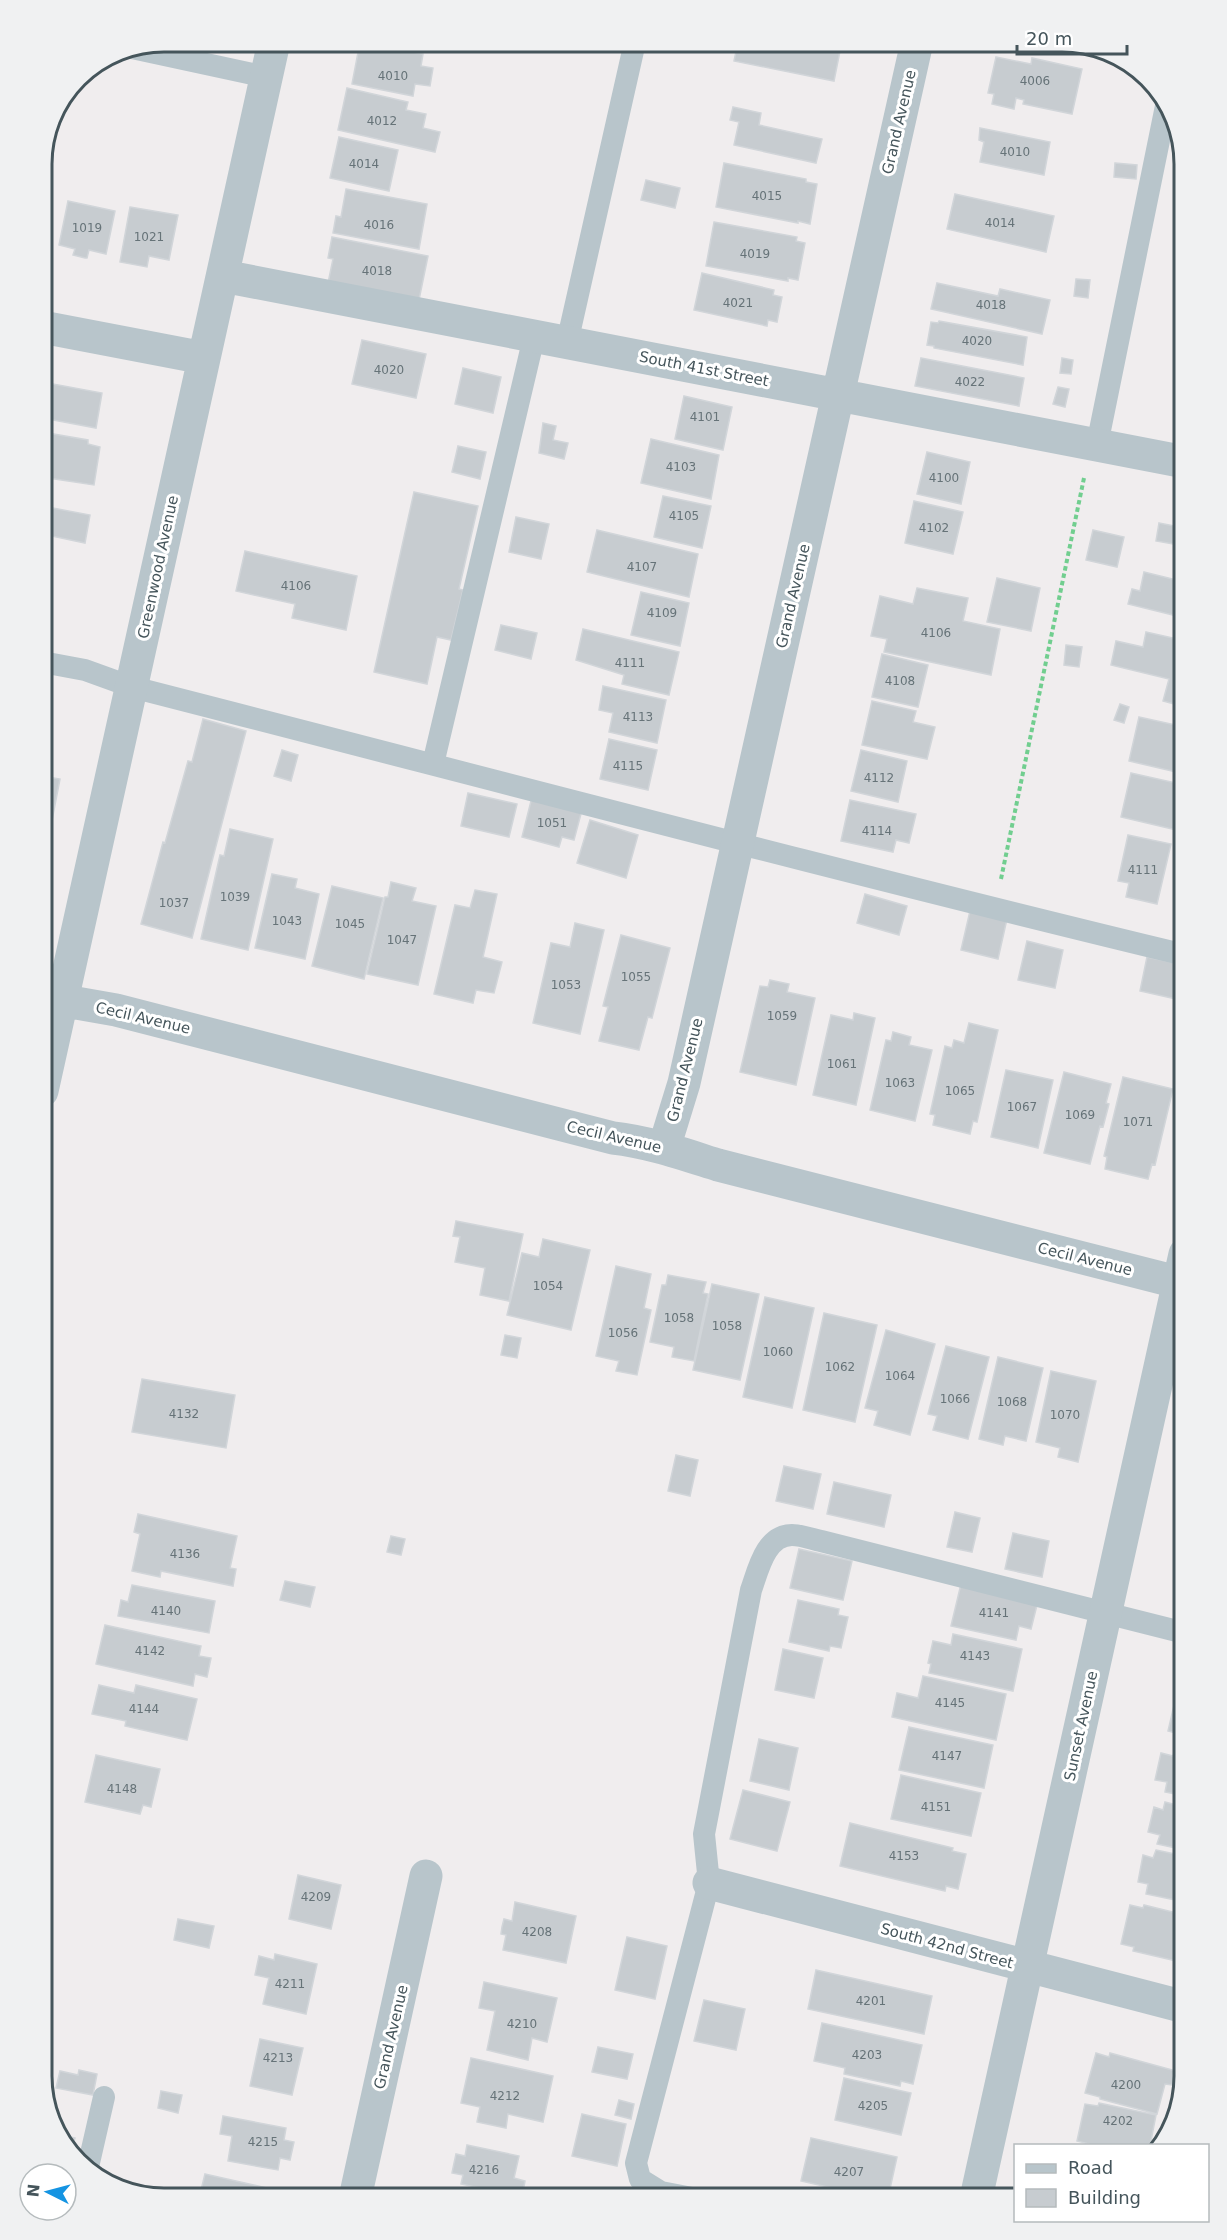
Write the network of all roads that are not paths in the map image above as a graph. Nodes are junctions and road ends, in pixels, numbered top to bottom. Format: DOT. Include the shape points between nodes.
graph roads {
  1 [pos="156,53"];
  2 [pos="272,53"];
  3 [pos="633,53"];
  4 [pos="915,53"];
  5 [pos="267,77"];
  6 [pos="1164,117"];
  7 [pos="223,276"];
  8 [pos="53,329"];
  9 [pos="534,337"];
  10 [pos="567,343"];
  11 [pos="204,358"];
  12 [pos="838,395"];
  13 [pos="1094,444"];
  14 [pos="1174,460"];
  15 [pos="53,664"];
  16 [pos="132,687"];
  17 [pos="433,764"];
  18 [pos="738,842"];
  19 [pos="1174,952"];
  20 [pos="53,997"];
  21 [pos="52,999"];
  22 [pos="664,1148"];
  23 [pos="1174,1272"];
  24 [pos="1174,1314"];
  25 [pos="1106,1613"];
  26 [pos="1174,1630"];
  27 [pos="426,1876"];
  28 [pos="708,1884"];
  29 [pos="1028,1967"];
  30 [pos="1174,2004"];
  31 [pos="104,2097"];
  32 [pos="90,2159"];
  33 [pos="357,2187"];
  34 [pos="654,2188"];
  35 [pos="978,2188"];
  1 -- 5 [label="lane"];
  2 -- 5 [label="street, Greenwood Avenue"];
  3 -- 10 [label="lane"];
  4 -- 12 [label="street, Grand Avenue"];
  5 -- 7 [label="street, Greenwood Avenue"];
  6 -- 13 [label="lane"];
  7 -- 9 [label="street, South 41st Street"];
  7 -- 11 [label="street, Greenwood Avenue"];
  8 -- 11 [label="street"];
  9 -- 10 [label="street, South 41st Street"];
  9 -- 17 [label="lane"];
  10 -- 12 [label="street, South 41st Street"];
  11 -- 16 [label="street, Greenwood Avenue"];
  12 -- 13 [label="street, South 41st Street"];
  12 -- 18 [label="street, Grand Avenue"];
  13 -- 14 [label="street, South 41st Street"];
  15 -- 16 [label="lane" via="85,670"];
  16 -- 17 [label="lane"];
  16 -- 20 [label="street, Greenwood Avenue"];
  17 -- 18 [label="lane"];
  18 -- 19 [label="lane" via="895,885"];
  18 -- 22 [label="street, Grand Avenue" via="684,1083"];
  21 -- 22 [label="street, Cecil Avenue" via="116,1010"];
  22 -- 23 [label="street, Cecil Avenue" via="718,1165"];
  24 -- 25 [label="street, Sunset Avenue"];
  25 -- 26 [label="lane"];
  25 -- 28 [label="lane" via="821,1541 790,1535 775,1541 762,1557 749,1602 704,1834"];
  25 -- 29 [label="street, Sunset Avenue"];
  27 -- 33 [label="street, Grand Avenue"];
  28 -- 29 [label="street, South 42nd Street"];
  28 -- 34 [label="lane" via="636,2163 640,2179"];
  29 -- 30 [label="street, South 42nd Street"];
  29 -- 35 [label="street, Sunset Avenue"];
  31 -- 32 [label="lane"];
}
